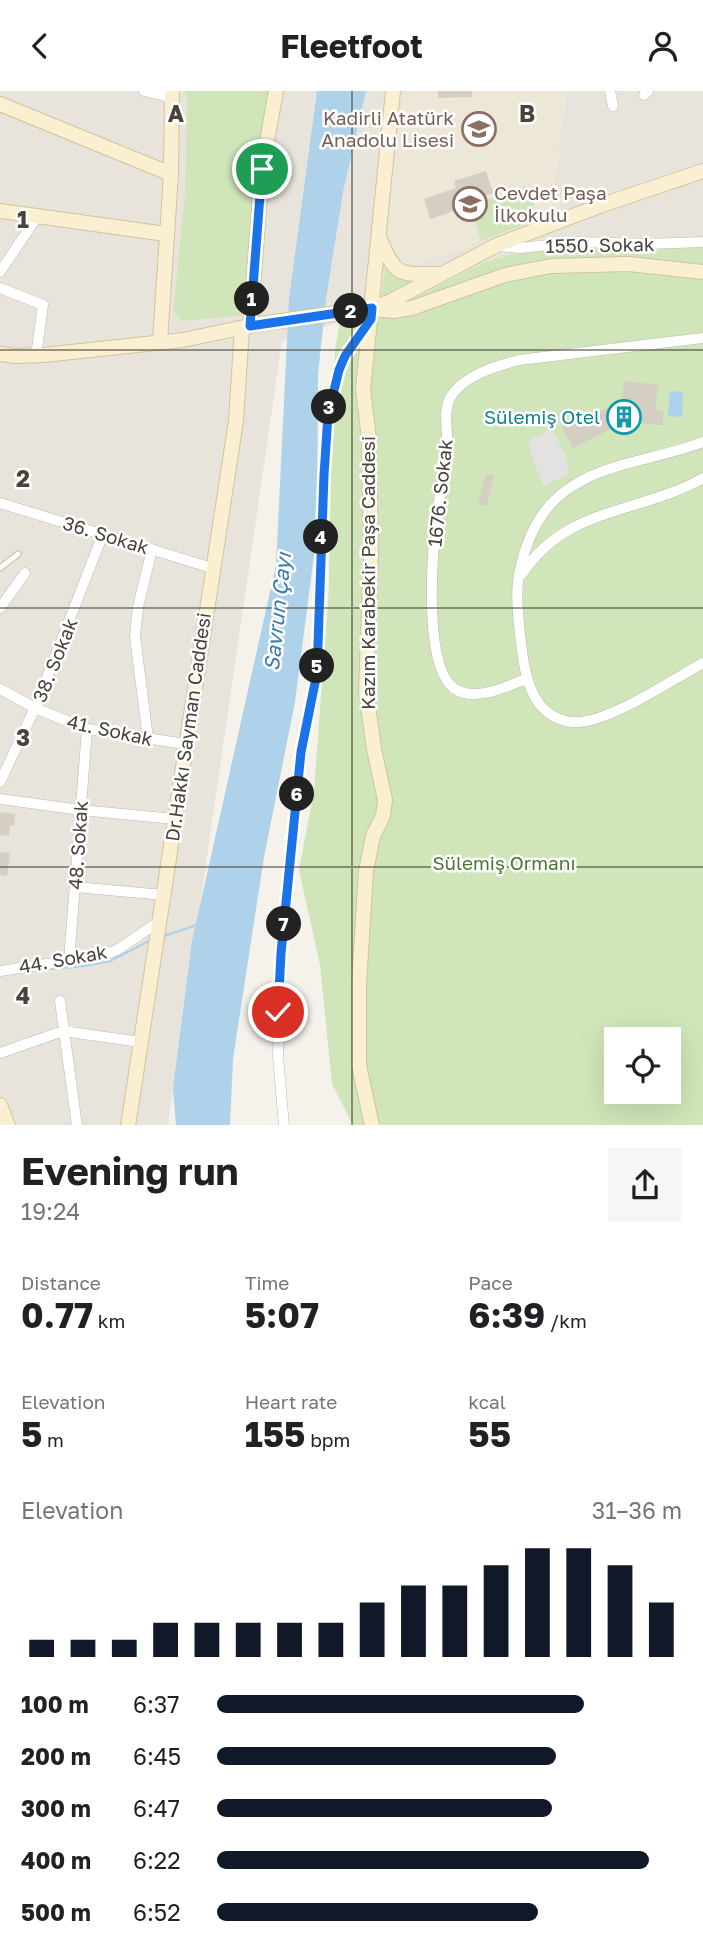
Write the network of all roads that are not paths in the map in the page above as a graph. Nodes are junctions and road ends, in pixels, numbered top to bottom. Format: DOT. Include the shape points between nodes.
graph roads {
  1 [pos="144,91"];
  2 [pos="276,91"];
  3 [pos="393,91"];
  4 [pos="610,91"];
  5 [pos="173,94"];
  6 [pos="0,104"];
  7 [pos="613,106"];
  8 [pos="703,171"];
  9 [pos="171,174"];
  10 [pos="0,211"];
  11 [pos="37,217"];
  12 [pos="166,235"];
  13 [pos="379,237"];
  14 [pos="703,242"];
  15 [pos="497,245"];
  16 [pos="0,272"];
  17 [pos="703,272"];
  18 [pos="439,275"];
  19 [pos="0,288"];
  20 [pos="368,312"];
  21 [pos="250,326"];
  22 [pos="703,338"];
  23 [pos="160,342"];
  24 [pos="0,354"];
  25 [pos="36,356"];
  26 [pos="703,443"];
  27 [pos="703,478"];
  28 [pos="0,503"];
  29 [pos="103,534"];
  30 [pos="152,549"];
  31 [pos="18,554"];
  32 [pos="0,568"];
  33 [pos="212,568"];
  34 [pos="25,573"];
  35 [pos="518,580"];
  36 [pos="0,608"];
  37 [pos="703,663"];
  38 [pos="526,679"];
  39 [pos="0,689"];
  40 [pos="35,708"];
  41 [pos="87,729"];
  42 [pos="148,739"];
  43 [pos="185,744"];
  44 [pos="0,782"];
  45 [pos="0,799"];
  46 [pos="81,810"];
  47 [pos="174,819"];
  48 [pos="75,887"];
  49 [pos="164,895"];
  50 [pos="160,921"];
  51 [pos="69,961"];
  52 [pos="0,971"];
  53 [pos="60,1001"];
  54 [pos="63,1031"];
  55 [pos="141,1042"];
  56 [pos="0,1053"];
  57 [pos="0,1105"];
  58 [pos="8,1125"];
  59 [pos="76,1125"];
  60 [pos="128,1125"];
  61 [pos="284,1125"];
  62 [pos="372,1125"];
  1 -- 5 [label="street"];
  2 -- 21 [label="street, Dr.Hakkı Sayman Caddesi" via="262,169"];
  3 -- 13 [label="street, Kazım Karabekir Paşa Caddesi"];
  4 -- 7 [label="street"];
  5 -- 9 [label="street"];
  6 -- 9 [label="street"];
  8 -- 15 [label="street"];
  9 -- 12 [label="street"];
  10 -- 11 [label="street"];
  11 -- 12 [label="street"];
  11 -- 16 [label="street"];
  12 -- 23 [label="street"];
  13 -- 18 [label="street" via="398,271"];
  13 -- 20 [label="street, Kazım Karabekir Paşa Caddesi"];
  14 -- 15 [label="street, 1550. Sokak"];
  15 -- 18 [label="street"];
  17 -- 20 [label="street" via="629,264 551,266 494,278 412,308"];
  18 -- 20 [label="street"];
  19 -- 25 [label="street" via="43,305"];
  20 -- 21 [label="street"];
  20 -- 61 [label="street" via="339,370 328,415 317,673 301,752 280,963 278,1056"];
  20 -- 62 [label="street, Kazım Karabekir Paşa Caddesi" via="363,389 369,439 366,691 385,800 369,850 360,958 359,1065"];
  21 -- 23 [label="street"];
  21 -- 33 [label="street, Dr.Hakkı Sayman Caddesi"];
  22 -- 38 [label="street, 1676. Sokak" via="519,360 489,369 452,396 435,528 432,627 436,659 452,687 463,692 490,691"];
  23 -- 25 [label="street"];
  24 -- 25 [label="street"];
  26 -- 35 [label="street" via="612,467 569,489 533,529"];
  27 -- 35 [label="street" via="566,530 537,553"];
  28 -- 29 [label="street, 36. Sokak"];
  29 -- 30 [label="street, 36. Sokak"];
  29 -- 40 [label="street, 38. Sokak"];
  30 -- 33 [label="street, 36. Sokak"];
  30 -- 42 [label="street" via="135,636"];
  31 -- 32 [label="lane"];
  33 -- 43 [label="street, Dr.Hakkı Sayman Caddesi"];
  34 -- 36 [label="street"];
  35 -- 38 [label="street"];
  37 -- 38 [label="street" via="613,712 582,721 561,718 544,708"];
  39 -- 40 [label="street, 41. Sokak"];
  40 -- 41 [label="street, 41. Sokak"];
  40 -- 44 [label="street, 38. Sokak"];
  41 -- 42 [label="street, 41. Sokak"];
  41 -- 46 [label="street, 48. Sokak"];
  42 -- 43 [label="street, 41. Sokak"];
  43 -- 47 [label="street, Dr.Hakkı Sayman Caddesi"];
  45 -- 46 [label="street"];
  46 -- 47 [label="street"];
  46 -- 48 [label="street, 48. Sokak"];
  47 -- 49 [label="street, Dr.Hakkı Sayman Caddesi"];
  48 -- 49 [label="street"];
  48 -- 51 [label="street, 48. Sokak"];
  49 -- 50 [label="street, Dr.Hakkı Sayman Caddesi"];
  50 -- 51 [label="street, 44. Sokak" via="117,950"];
  50 -- 55 [label="street, Dr.Hakkı Sayman Caddesi"];
  51 -- 52 [label="street, 44. Sokak"];
  53 -- 54 [label="street"];
  54 -- 55 [label="street"];
  54 -- 56 [label="street"];
  54 -- 59 [label="street"];
  55 -- 60 [label="street, Dr.Hakkı Sayman Caddesi"];
  57 -- 58 [label="street"];
}
